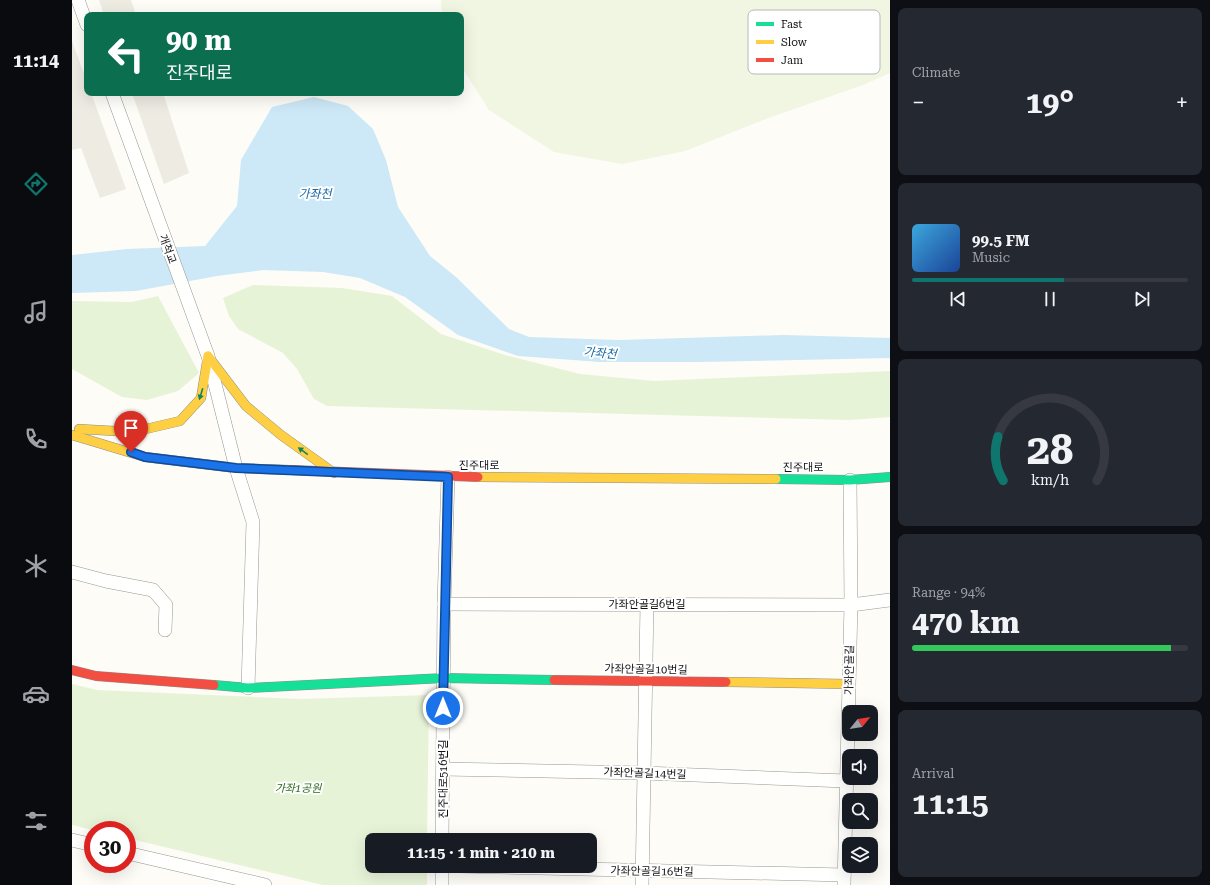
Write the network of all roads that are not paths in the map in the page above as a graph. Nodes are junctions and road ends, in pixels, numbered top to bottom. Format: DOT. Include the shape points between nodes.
graph roads {
  1 [pos="78,0"];
  2 [pos="84,17"];
  3 [pos="113,96"];
  4 [pos="208,356"];
  5 [pos="72,429"];
  6 [pos="72,435"];
  7 [pos="236,468"];
  8 [pos="334,473"];
  9 [pos="448,477"];
  10 [pos="890,477"];
  11 [pos="850,480"];
  12 [pos="72,572"];
  13 [pos="890,600"];
  14 [pos="444,604"];
  15 [pos="647,604"];
  16 [pos="851,605"];
  17 [pos="164,630"];
  18 [pos="72,670"];
  19 [pos="444,678"];
  20 [pos="645,681"];
  21 [pos="849,684"];
  22 [pos="248,688"];
  23 [pos="847,749"];
  24 [pos="443,769"];
  25 [pos="644,772"];
  26 [pos="842,781"];
  27 [pos="846,785"];
  28 [pos="442,833"];
  29 [pos="72,840"];
  30 [pos="84,843"];
  31 [pos="136,855"];
  32 [pos="597,870"];
  33 [pos="642,871"];
  34 [pos="442,873"];
  35 [pos="844,880"];
  36 [pos="265,885"];
  37 [pos="442,885"];
  38 [pos="642,885"];
  1 -- 2 [label="street"];
  3 -- 4 [label="street, 개척교"];
  4 -- 5 [label="street, one-way" via="201,398 180,421 133,432"];
  4 -- 7 [label="street, 개척교"];
  8 -- 4 [label="street, one-way" via="246,406"];
  6 -- 7 [label="street, 진주대로" via="145,457"];
  7 -- 8 [label="street, 진주대로"];
  7 -- 22 [label="street, 개척교" via="253,522"];
  8 -- 9 [label="street, 진주대로"];
  9 -- 11 [label="street, 진주대로"];
  9 -- 14 [label="street, 진주대로516번길"];
  10 -- 11 [label="street, 진주대로"];
  11 -- 16 [label="street, 가좌안골길"];
  12 -- 17 [label="street" via="153,590 166,605"];
  13 -- 16 [label="street, 가좌안골길6번길"];
  14 -- 15 [label="street, 가좌안골길6번길"];
  14 -- 19 [label="street, 진주대로516번길"];
  15 -- 16 [label="street, 가좌안골길6번길"];
  15 -- 20 [label="street"];
  16 -- 21 [label="street, 가좌안골길"];
  18 -- 22 [label="street, 가좌안골길10번길" via="96,676"];
  19 -- 20 [label="street, 가좌안골길10번길"];
  19 -- 22 [label="street, 가좌안골길10번길"];
  19 -- 24 [label="street, 진주대로516번길"];
  20 -- 21 [label="street, 가좌안골길10번길"];
  20 -- 25 [label="street"];
  21 -- 23 [label="street, 가좌안골길"];
  24 -- 25 [label="street, 가좌안골길14번길"];
  24 -- 28 [label="street, 진주대로516번길"];
  25 -- 26 [label="street, 가좌안골길14번길"];
  25 -- 33 [label="street"];
  27 -- 35 [label="street, 가좌안골길"];
  29 -- 30 [label="street"];
  31 -- 36 [label="street"];
  32 -- 33 [label="street, 가좌안골길16번길"];
  33 -- 35 [label="street, 가좌안골길16번길"];
  33 -- 38 [label="street"];
  34 -- 37 [label="street"];
}
